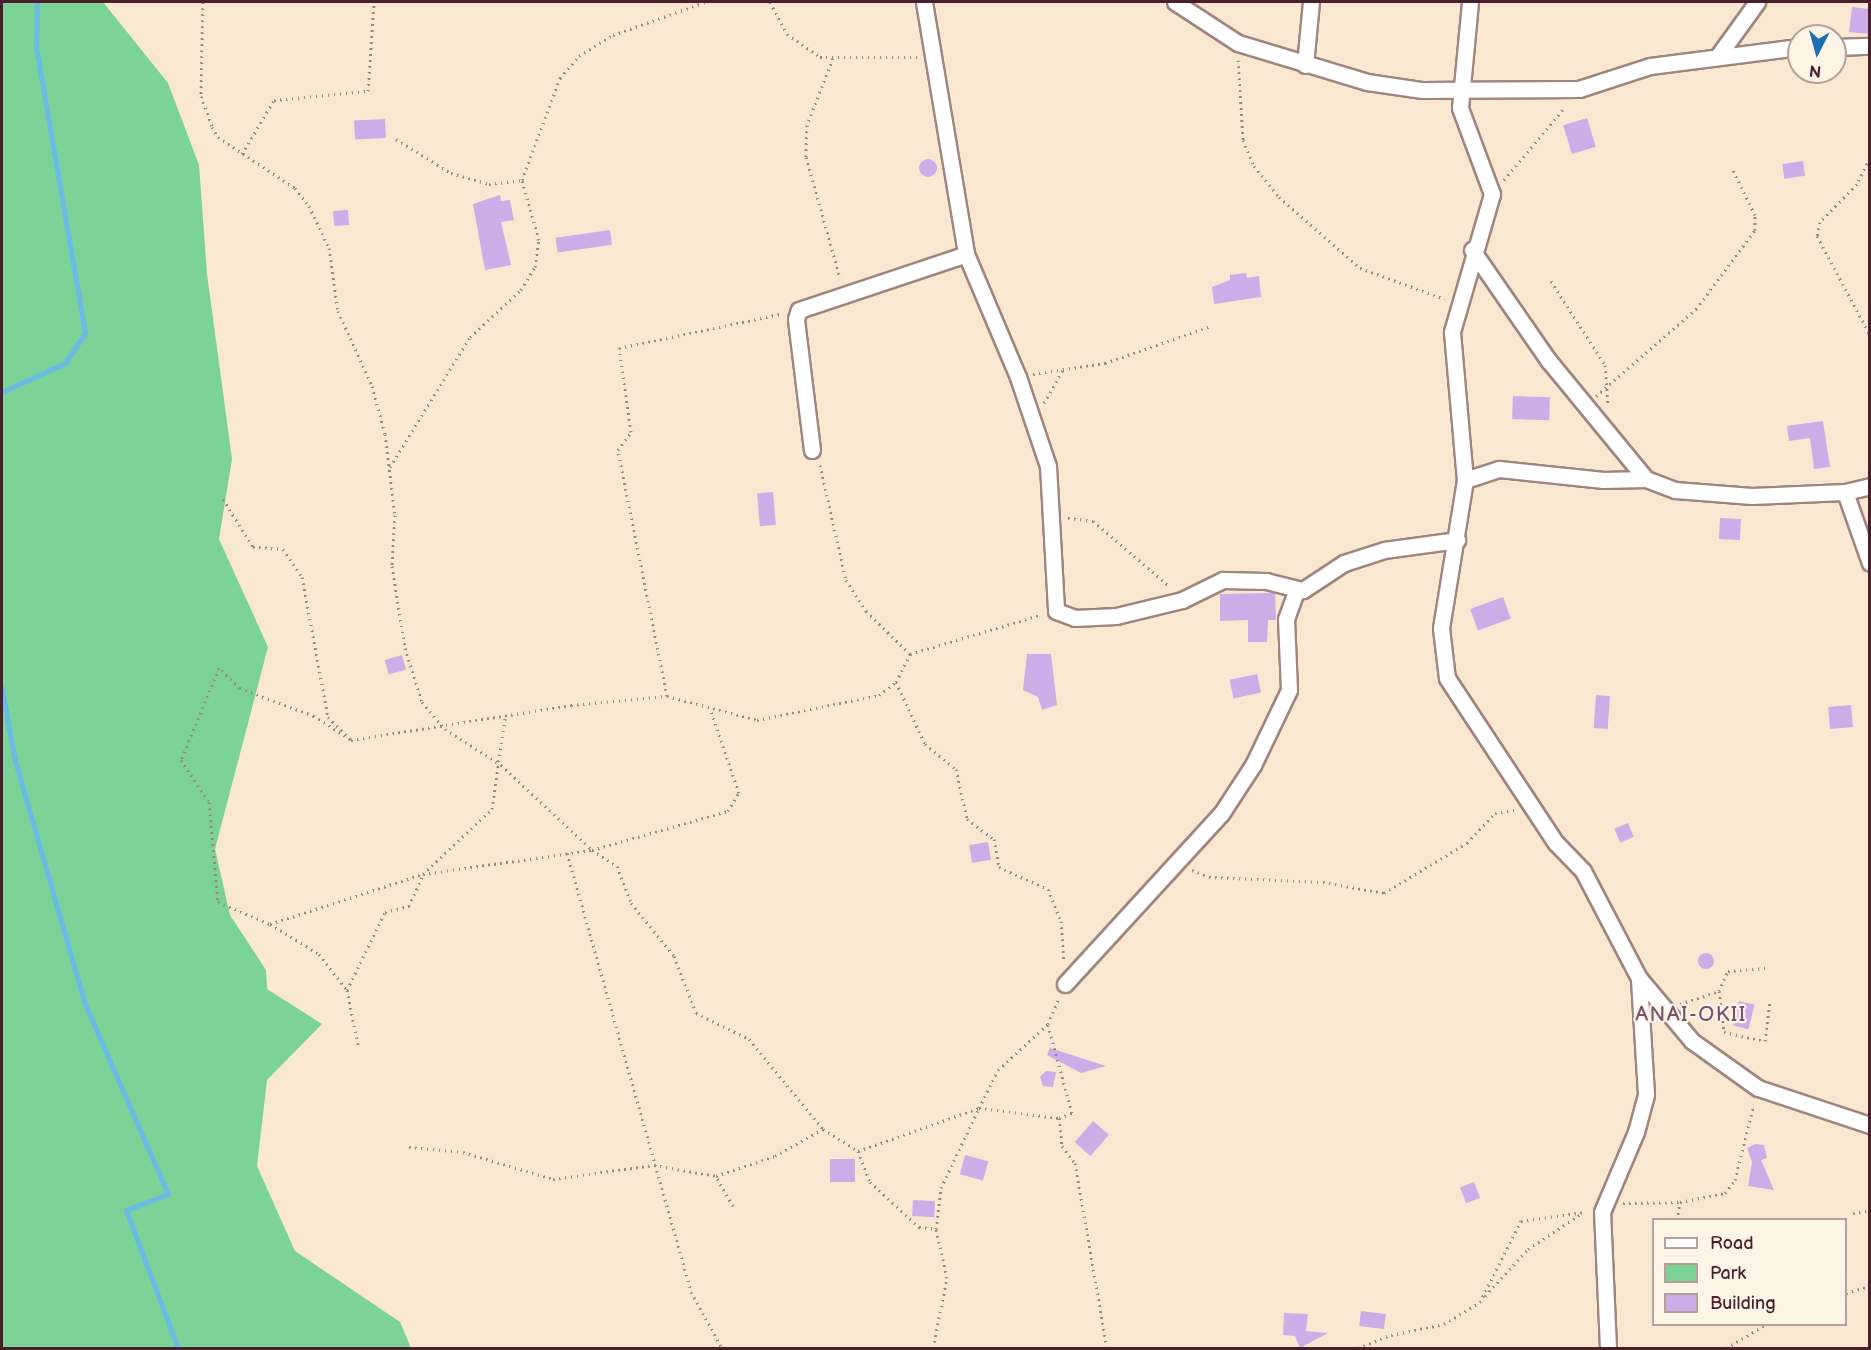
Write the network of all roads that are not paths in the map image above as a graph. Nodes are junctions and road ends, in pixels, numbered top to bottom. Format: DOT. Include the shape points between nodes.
graph roads {
  1 [pos="924,2"];
  2 [pos="1175,2"];
  3 [pos="1311,2"];
  4 [pos="1470,2"];
  5 [pos="1757,2"];
  6 [pos="1869,46"];
  7 [pos="1847,47"];
  8 [pos="1787,48"];
  9 [pos="1718,56"];
  10 [pos="1305,65"];
  11 [pos="1462,91"];
  12 [pos="1472,250"];
  13 [pos="966,254"];
  14 [pos="812,450"];
  15 [pos="1646,478"];
  16 [pos="1465,480"];
  17 [pos="1869,486"];
  18 [pos="1845,492"];
  19 [pos="1457,540"];
  20 [pos="1869,564"];
  21 [pos="1296,591"];
  22 [pos="1639,978"];
  23 [pos="1065,984"];
  24 [pos="1869,1125"];
  25 [pos="1608,1348"];
  1 -- 13 [label="street" via="929,57"];
  2 -- 10 [label="street" via="1238,43"];
  3 -- 10 [label="street"];
  4 -- 11 [label="street"];
  5 -- 9 [label="street"];
  6 -- 7 [label="street"];
  8 -- 9 [label="street"];
  9 -- 11 [label="street" via="1650,66 1579,88"];
  10 -- 11 [label="street" via="1366,82"];
  11 -- 12 [label="street" via="1460,108 1492,194"];
  12 -- 15 [label="street" via="1538,346"];
  12 -- 16 [label="street" via="1452,332"];
  13 -- 14 [label="street" via="799,310 796,319"];
  13 -- 21 [label="street" via="1018,377 1047,466 1056,612 1075,618 1116,616 1182,600 1223,580 1266,580"];
  15 -- 16 [label="street" via="1603,480 1498,469"];
  15 -- 18 [label="street" via="1710,494"];
  16 -- 19 [label="street"];
  17 -- 18 [label="street"];
  18 -- 20 [label="street"];
  19 -- 21 [label="street" via="1384,550 1344,563"];
  19 -- 22 [label="street" via="1441,628 1447,678 1534,808 1583,871"];
  21 -- 23 [label="street" via="1286,619 1291,678 1287,699 1221,814"];
  22 -- 24 [label="street" via="1692,1041 1758,1088"];
  22 -- 25 [label="street" via="1646,1094 1636,1132 1602,1212"];
}
